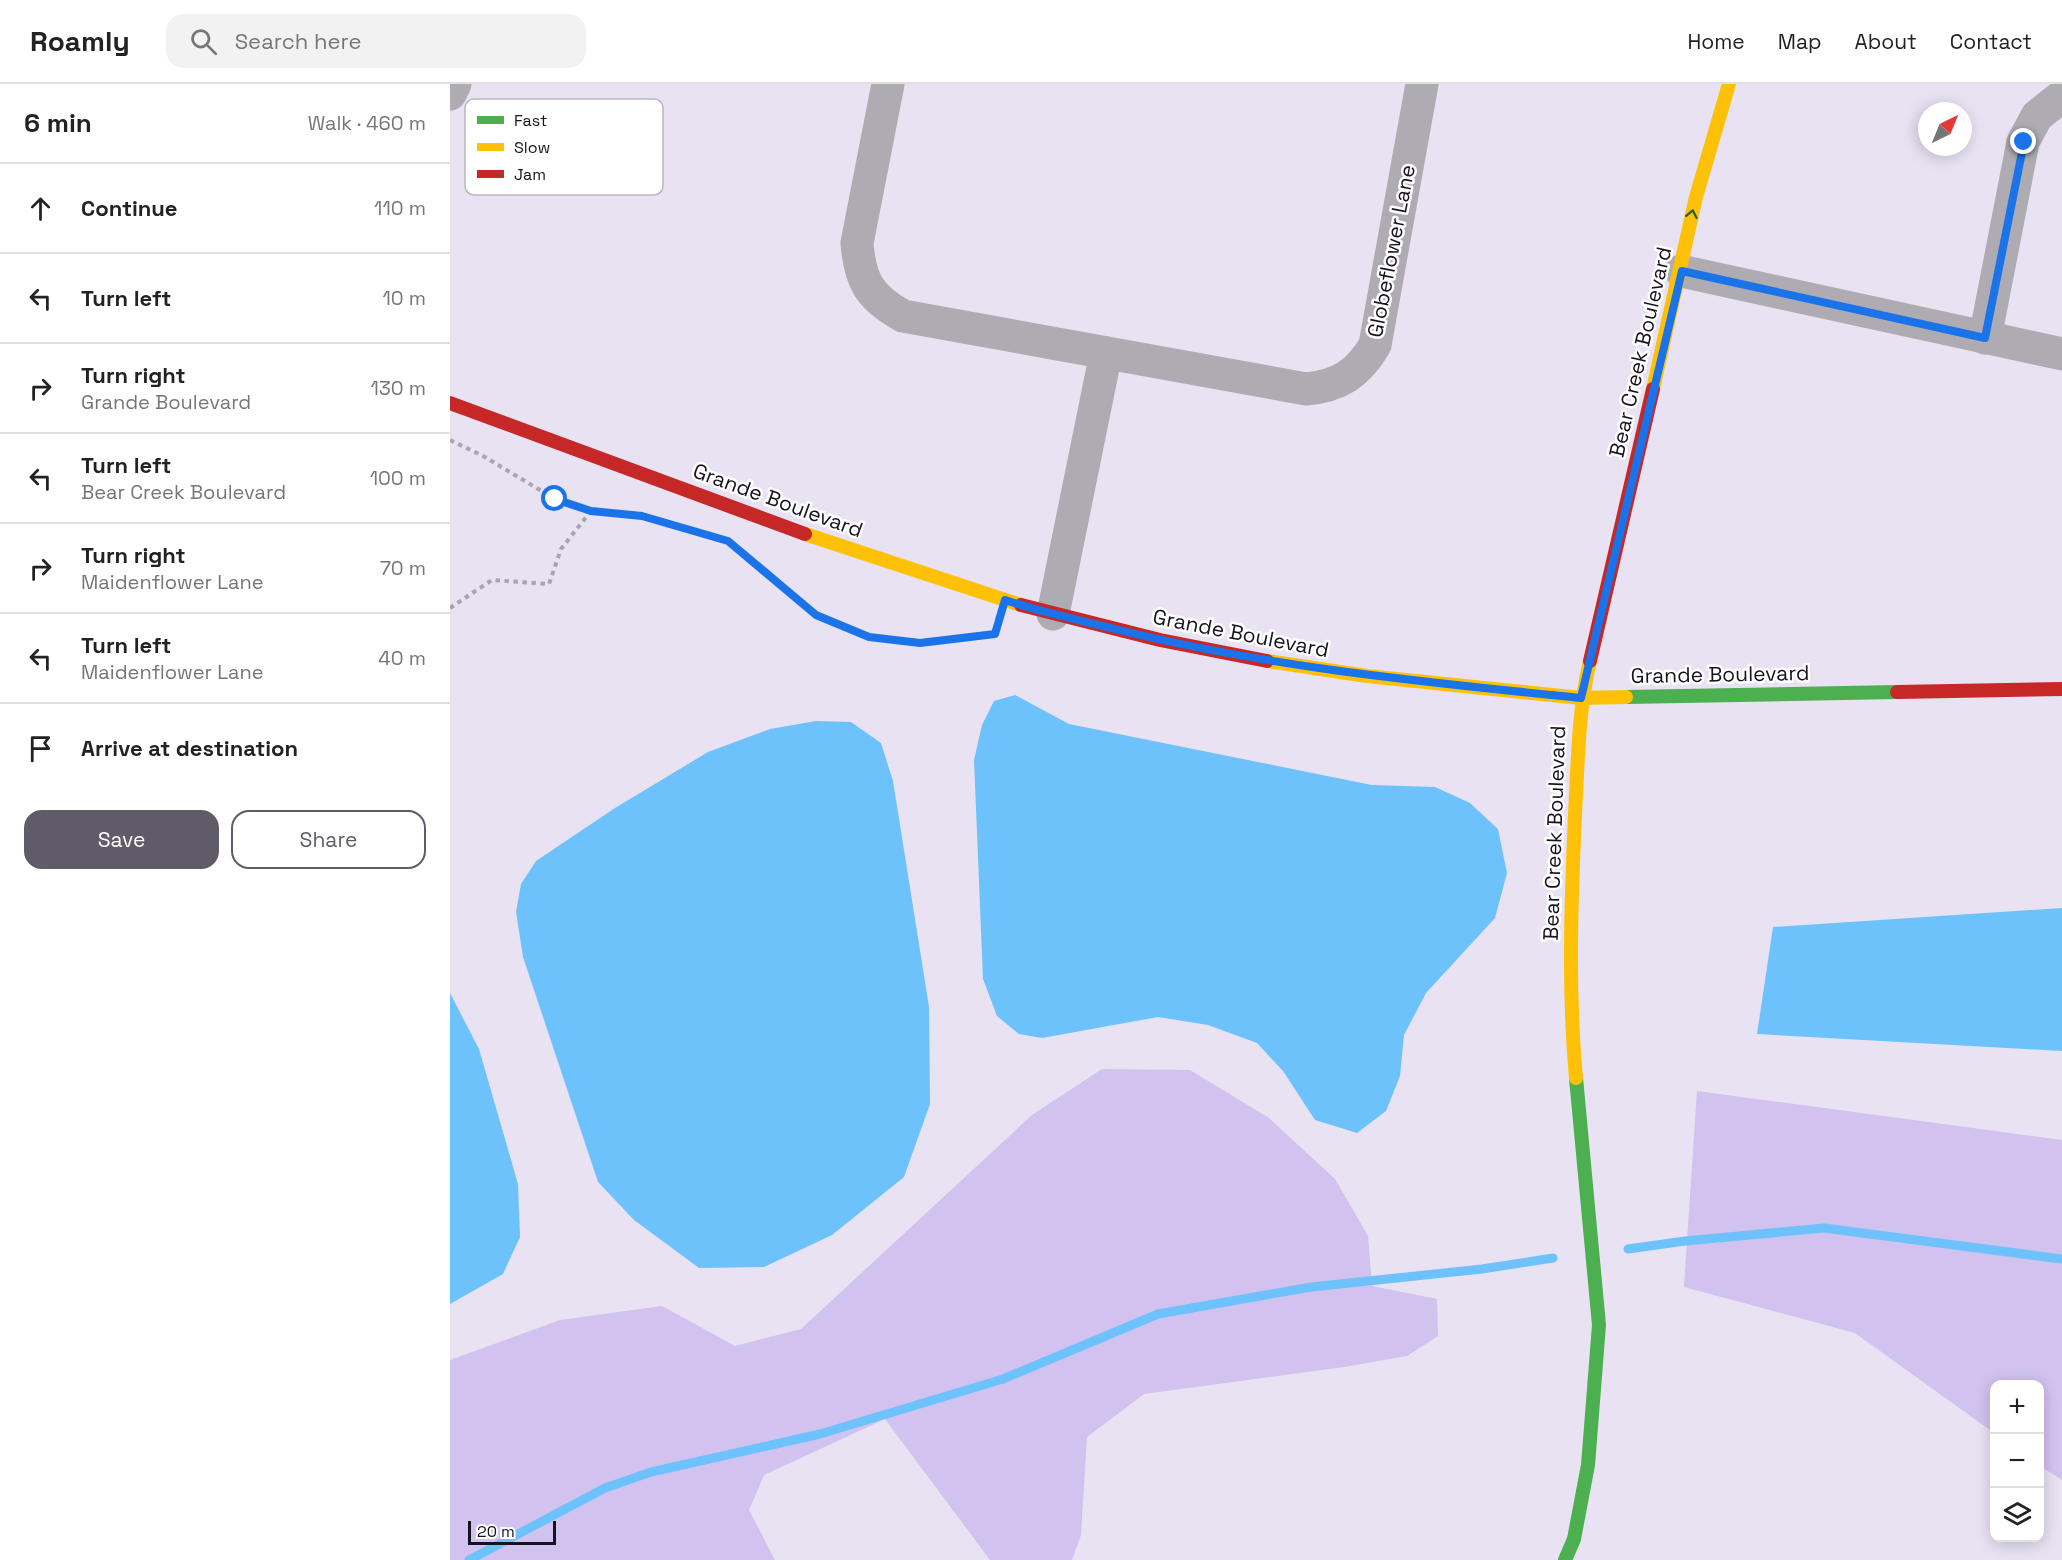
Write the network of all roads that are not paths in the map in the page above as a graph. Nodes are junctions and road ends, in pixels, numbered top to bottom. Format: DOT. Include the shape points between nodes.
graph roads {
  1 [pos="455,84"];
  2 [pos="888,84"];
  3 [pos="1422,84"];
  4 [pos="1729,84"];
  5 [pos="450,93"];
  6 [pos="2062,96"];
  7 [pos="1682,271"];
  8 [pos="1985,338"];
  9 [pos="1106,353"];
  10 [pos="2062,354"];
  11 [pos="450,403"];
  12 [pos="1053,614"];
  13 [pos="2062,689"];
  14 [pos="1581,698"];
  15 [pos="1566,1560"];
  1 -- 5 [label="street"];
  2 -- 9 [label="street, Globeflower Lane" via="858,243 859,269 869,290 884,306 903,316"];
  3 -- 9 [label="street, Globeflower Lane" via="1375,345 1348,378 1328,387 1306,389"];
  7 -- 4 [label="street, Bear Creek Boulevard, one-way" via="1696,197"];
  6 -- 8 [label="street" via="2037,116 2024,142"];
  7 -- 8 [label="street"];
  7 -- 14 [label="street, Bear Creek Boulevard"];
  8 -- 10 [label="street"];
  9 -- 12 [label="street"];
  11 -- 12 [label="street, Grande Boulevard" via="794,530"];
  12 -- 14 [label="street, Grande Boulevard" via="1273,662"];
  13 -- 14 [label="street, Grande Boulevard"];
  14 -- 15 [label="street, Bear Creek Boulevard" via="1570,918 1571,1022 1599,1325 1588,1465 1574,1539"];
}
